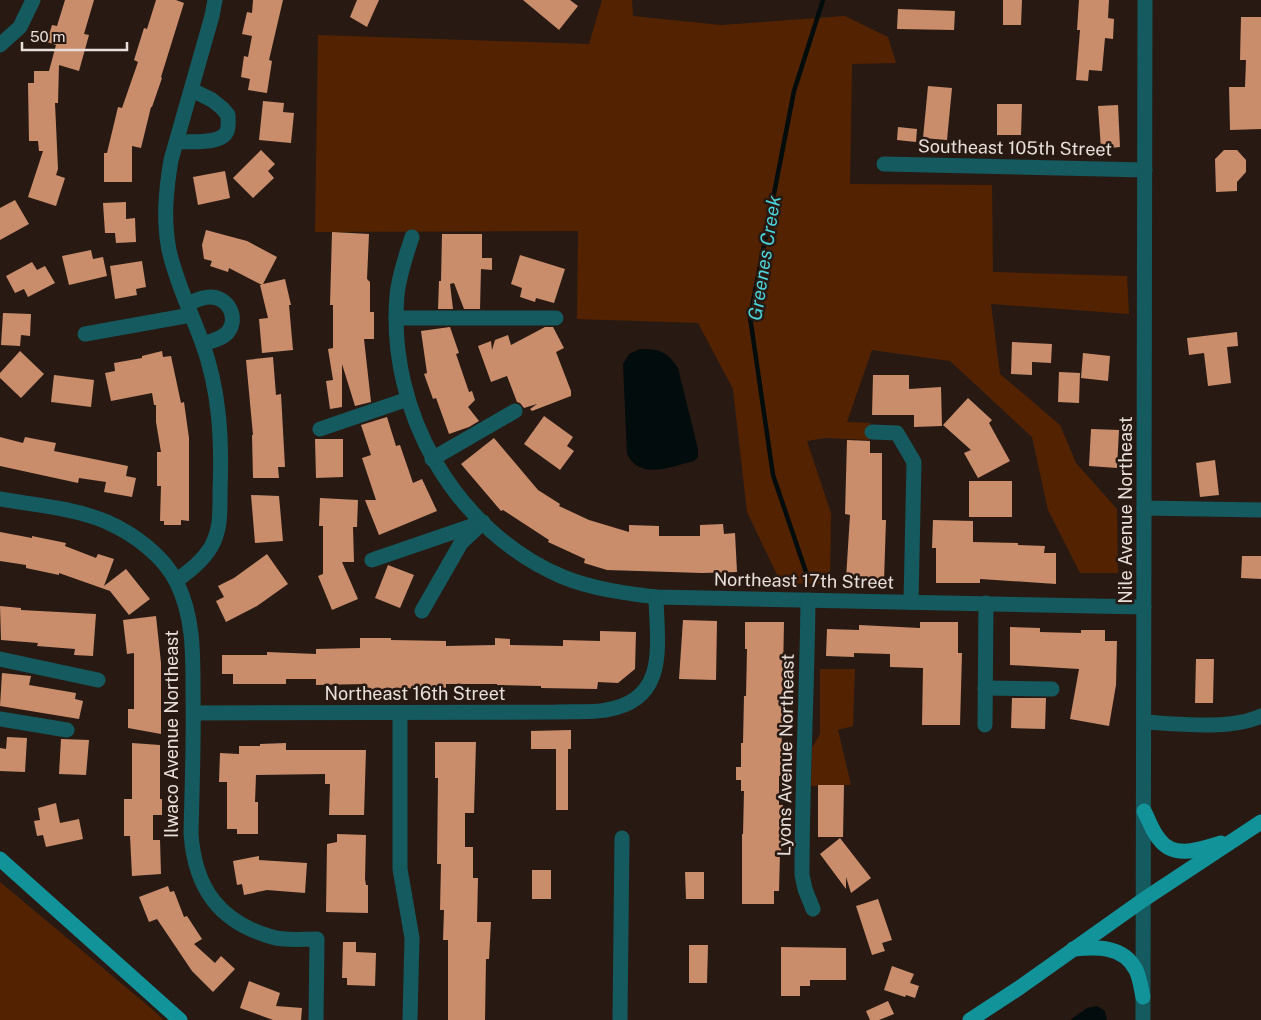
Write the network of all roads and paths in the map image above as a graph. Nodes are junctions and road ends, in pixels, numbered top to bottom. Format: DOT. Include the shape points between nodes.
graph roads {
  1 [pos="33,0"];
  2 [pos="215,0"];
  3 [pos="1145,0"];
  4 [pos="0,45"];
  5 [pos="192,90"];
  6 [pos="177,142"];
  7 [pos="884,164"];
  8 [pos="1145,170"];
  9 [pos="412,237"];
  10 [pos="189,309"];
  11 [pos="396,318"];
  12 [pos="556,318"];
  13 [pos="85,334"];
  14 [pos="203,344"];
  15 [pos="408,399"];
  16 [pos="515,411"];
  17 [pos="320,429"];
  18 [pos="872,432"];
  19 [pos="432,459"];
  20 [pos="0,499"];
  21 [pos="1144,508"];
  22 [pos="1261,510"];
  23 [pos="483,522"];
  24 [pos="372,560"];
  25 [pos="176,581"];
  26 [pos="656,597"];
  27 [pos="808,600"];
  28 [pos="910,602"];
  29 [pos="986,604"];
  30 [pos="1144,607"];
  31 [pos="422,611"];
  32 [pos="0,659"];
  33 [pos="98,680"];
  34 [pos="985,688"];
  35 [pos="1052,689"];
  36 [pos="194,713"];
  37 [pos="400,713"];
  38 [pos="1261,716"];
  39 [pos="0,719"];
  40 [pos="1145,722"];
  41 [pos="985,725"];
  42 [pos="67,730"];
  43 [pos="1144,811"];
  44 [pos="1261,822"];
  45 [pos="622,838"];
  46 [pos="1234,840"];
  47 [pos="0,859"];
  48 [pos="1143,900"];
  49 [pos="813,909"];
  50 [pos="1071,950"];
  51 [pos="1143,997"];
  52 [pos="180,1020"];
  53 [pos="316,1020"];
  54 [pos="410,1020"];
  55 [pos="620,1020"];
  56 [pos="970,1020"];
  57 [pos="1143,1020"];
  1 -- 4 [label="street" via="20,27"];
  2 -- 5 [label="street"];
  3 -- 8 [label="street, Nile Avenue Northeast"];
  5 -- 6 [label="street"];
  5 -- 6 [label="street" via="228,115 226,133 215,141"];
  6 -- 10 [label="street" via="167,181 166,228"];
  7 -- 8 [label="street, Southeast 105th Street"];
  8 -- 21 [label="street, Nile Avenue Northeast"];
  9 -- 11 [label="street, Northeast 17th Street" via="401,271"];
  10 -- 13 [label="street"];
  10 -- 14 [label="street"];
  10 -- 14 [label="street" via="205,297 218,298 232,313 227,332"];
  11 -- 12 [label="street"];
  11 -- 15 [label="street, Northeast 17th Street" via="400,367"];
  14 -- 25 [label="street" via="219,414 219,519 216,535 201,561"];
  15 -- 17 [label="street"];
  15 -- 19 [label="street, Northeast 17th Street"];
  16 -- 19 [label="street"];
  18 -- 28 [label="street" via="897,433 914,462"];
  19 -- 23 [label="street, Northeast 17th Street" via="451,487"];
  20 -- 25 [label="street" via="85,514 107,522 130,534 151,551"];
  21 -- 22 [label="street"];
  21 -- 30 [label="street, Nile Avenue Northeast"];
  23 -- 24 [label="street"];
  23 -- 26 [label="street, Northeast 17th Street" via="538,564 564,577 604,589"];
  23 -- 31 [label="street" via="461,544"];
  25 -- 36 [label="street, Ilwaco Avenue Northeast" via="190,621"];
  26 -- 27 [label="street, Northeast 17th Street"];
  26 -- 37 [label="street, Northeast 16th Street" via="658,657 655,671 645,691 622,707 604,711"];
  27 -- 28 [label="street, Northeast 17th Street"];
  27 -- 49 [label="street, Lyons Avenue Northeast" via="802,875"];
  28 -- 29 [label="street, Northeast 17th Street"];
  29 -- 30 [label="street, Northeast 17th Street"];
  29 -- 34 [label="street"];
  30 -- 40 [label="street, Nile Avenue Northeast"];
  32 -- 33 [label="street"];
  34 -- 35 [label="street"];
  34 -- 41 [label="street"];
  36 -- 37 [label="street, Northeast 16th Street"];
  36 -- 53 [label="street, Ilwaco Avenue Northeast" via="191,834 196,870 204,888 229,917 245,927 273,938 318,939"];
  37 -- 54 [label="street" via="400,868 412,938"];
  38 -- 40 [label="street" via="1233,724"];
  39 -- 42 [label="street"];
  40 -- 43 [label="street, Nile Avenue Northeast"];
  43 -- 46 [label="main road" via="1159,840 1173,850 1192,852"];
  43 -- 48 [label="street, Nile Avenue Northeast"];
  44 -- 46 [label="main road"];
  45 -- 55 [label="street"];
  46 -- 48 [label="main road"];
  47 -- 52 [label="main road"];
  48 -- 50 [label="main road"];
  48 -- 51 [label="street, Nile Avenue Northeast"];
  50 -- 51 [label="main road" via="1104,948 1122,955 1137,971"];
  50 -- 56 [label="main road"];
  51 -- 57 [label="street, Nile Avenue Northeast"];
}
